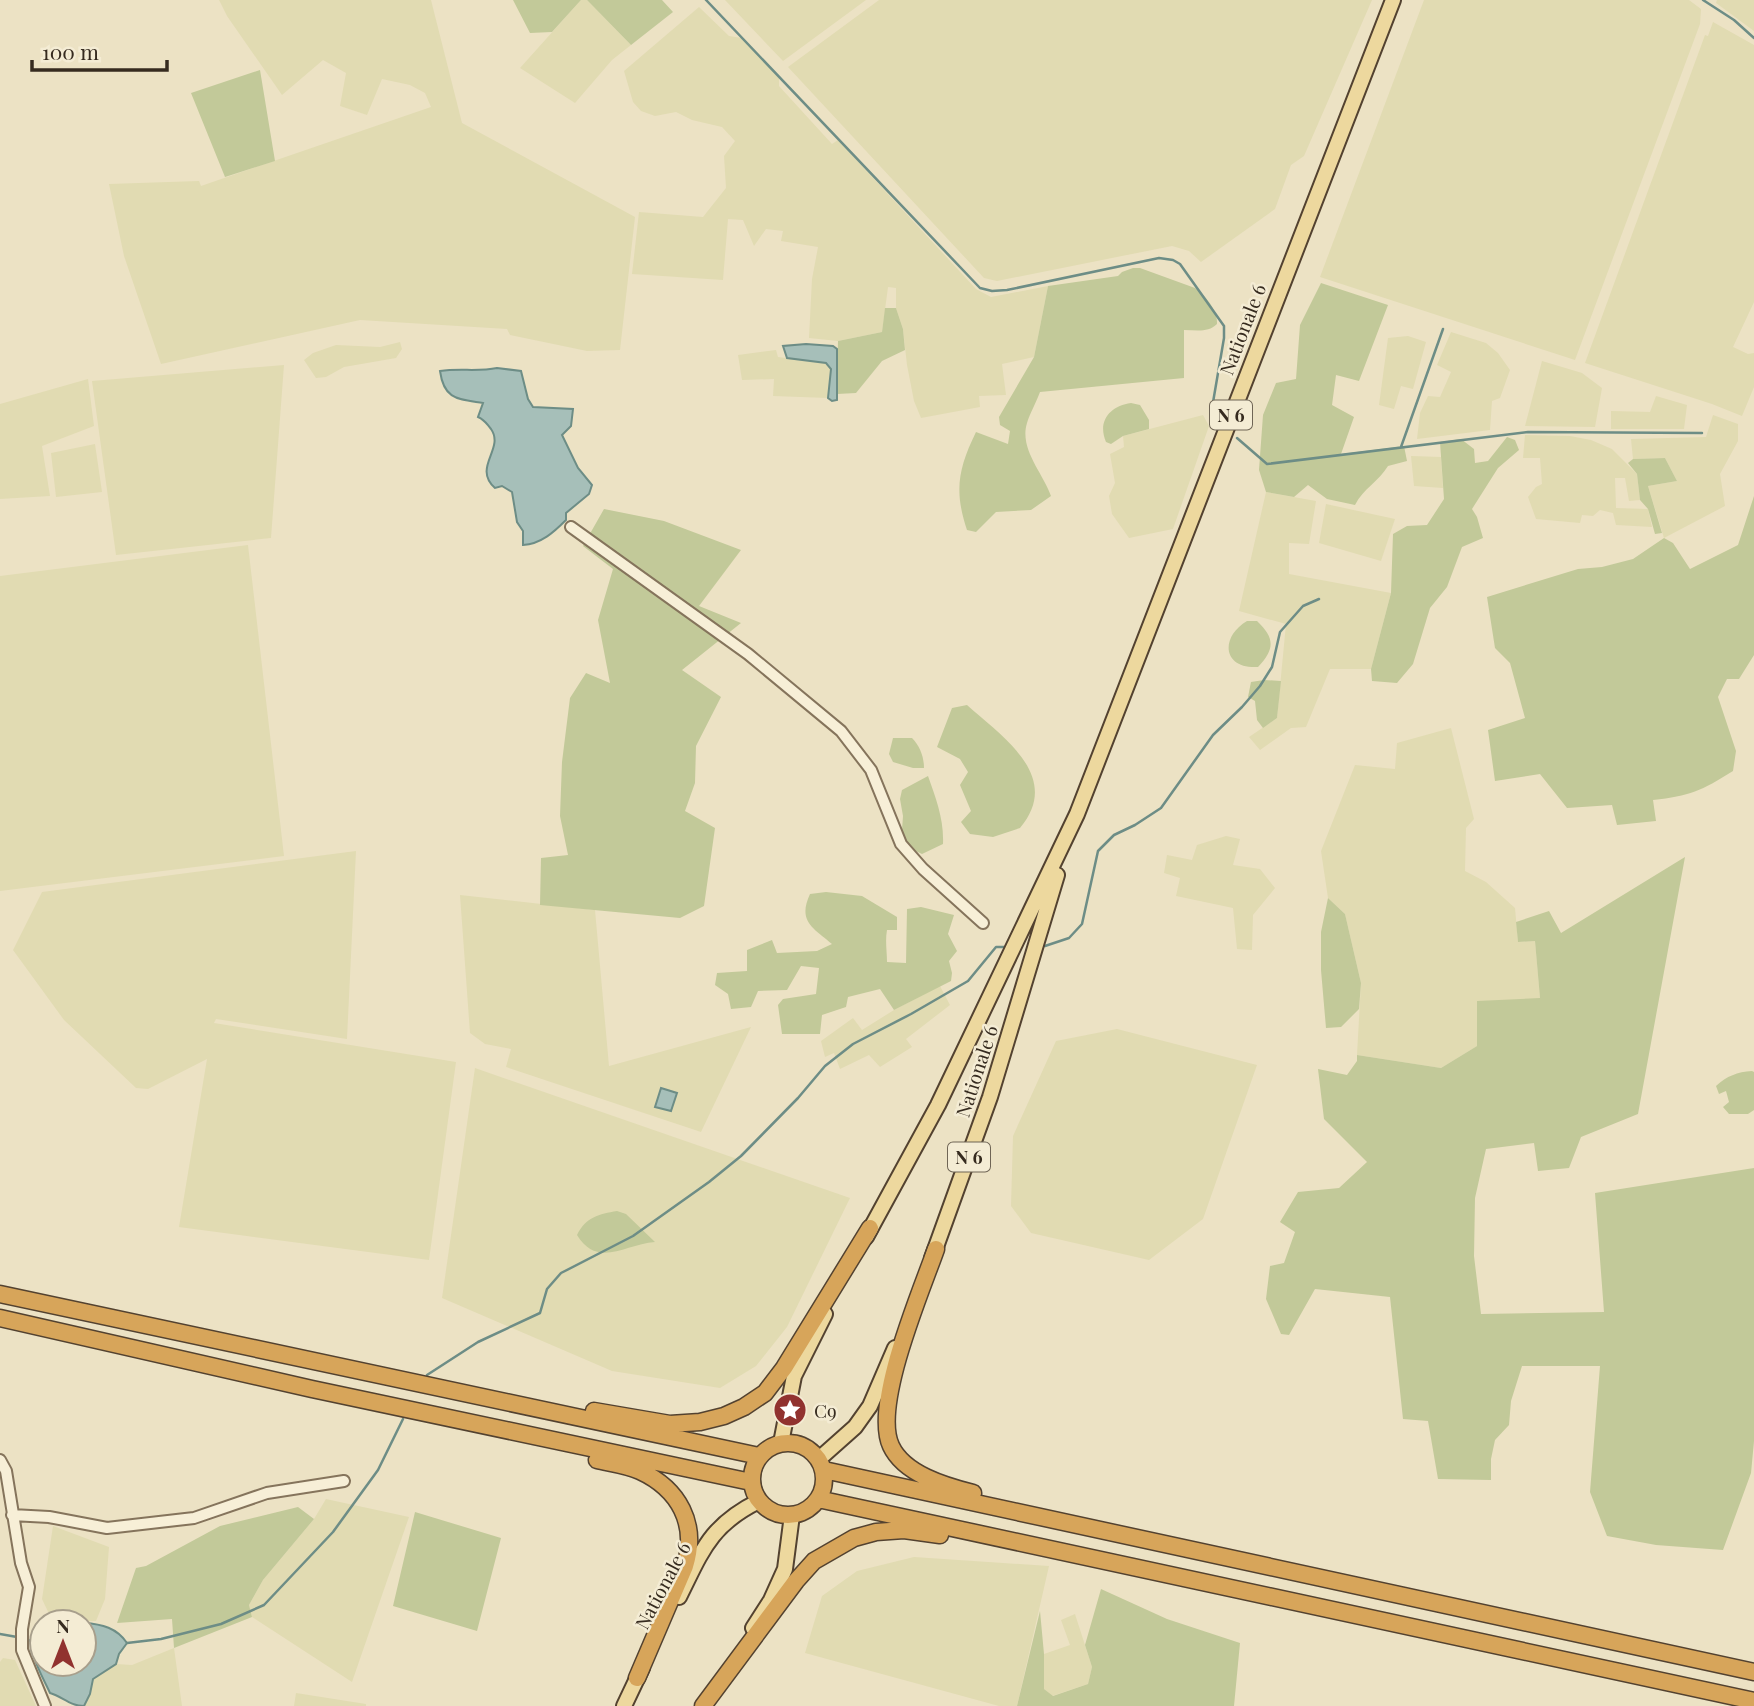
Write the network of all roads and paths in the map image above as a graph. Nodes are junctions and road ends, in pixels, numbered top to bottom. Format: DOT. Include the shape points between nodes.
graph roads {
  1 [pos="1393,0"];
  2 [pos="571,527"];
  3 [pos="1070,830"];
  4 [pos="983,923"];
  5 [pos="870,1227"];
  6 [pos="936,1249"];
  7 [pos="0,1294"];
  8 [pos="0,1318"];
  9 [pos="321,1364"];
  10 [pos="312,1389"];
  11 [pos="781,1443"];
  12 [pos="758,1456"];
  13 [pos="0,1460"];
  14 [pos="821,1465"];
  15 [pos="344,1481"];
  16 [pos="751,1482"];
  17 [pos="818,1499"];
  18 [pos="758,1501"];
  19 [pos="12,1515"];
  20 [pos="792,1515"];
  21 [pos="1212,1556"];
  22 [pos="1206,1583"];
  23 [pos="1754,1672"];
  24 [pos="637,1678"];
  25 [pos="1754,1700"];
  26 [pos="46,1706"];
  27 [pos="624,1706"];
  28 [pos="703,1706"];
  1 -- 3 [label="main road, Nationale 6 / N 6"];
  2 -- 4 [label="street" via="748,654 841,731 872,770 901,844"];
  3 -- 5 [label="main road, Nationale 6 / N 6" via="938,1105"];
  3 -- 6 [label="main road, Nationale 6 / N 6" via="990,1097"];
  5 -- 9 [label="highway" via="765,1393 724,1416 700,1422 670,1424"];
  5 -- 11 [label="main road, Nationale 6 / N 6" via="794,1376"];
  6 -- 14 [label="main road, Nationale 6 / N 6" via="870,1406"];
  6 -- 21 [label="highway" via="886,1405 891,1447 906,1464 958,1489"];
  7 -- 9 [label="highway"];
  8 -- 10 [label="highway"];
  9 -- 12 [label="highway"];
  10 -- 16 [label="highway"];
  10 -- 24 [label="highway" via="637,1470 675,1496 690,1533 690,1550"];
  11 -- 12 [label="highway"];
  11 -- 14 [label="highway" via="802,1445"];
  12 -- 16 [label="highway"];
  13 -- 19 [label="street" via="6,1471"];
  14 -- 17 [label="highway" via="825,1480"];
  14 -- 21 [label="highway"];
  15 -- 19 [label="street" via="267,1493 194,1518 107,1528"];
  16 -- 18 [label="highway"];
  17 -- 20 [label="highway"];
  17 -- 22 [label="highway"];
  18 -- 20 [label="highway" via="768,1510"];
  18 -- 24 [label="main road, Nationale 6" via="712,1534"];
  19 -- 26 [label="street" via="29,1587 22,1650"];
  20 -- 28 [label="main road" via="785,1569 771,1600"];
  21 -- 23 [label="highway"];
  22 -- 25 [label="highway"];
  22 -- 28 [label="highway" via="940,1535 876,1532 854,1538 814,1561"];
  24 -- 27 [label="main road, Nationale 6"];
}
